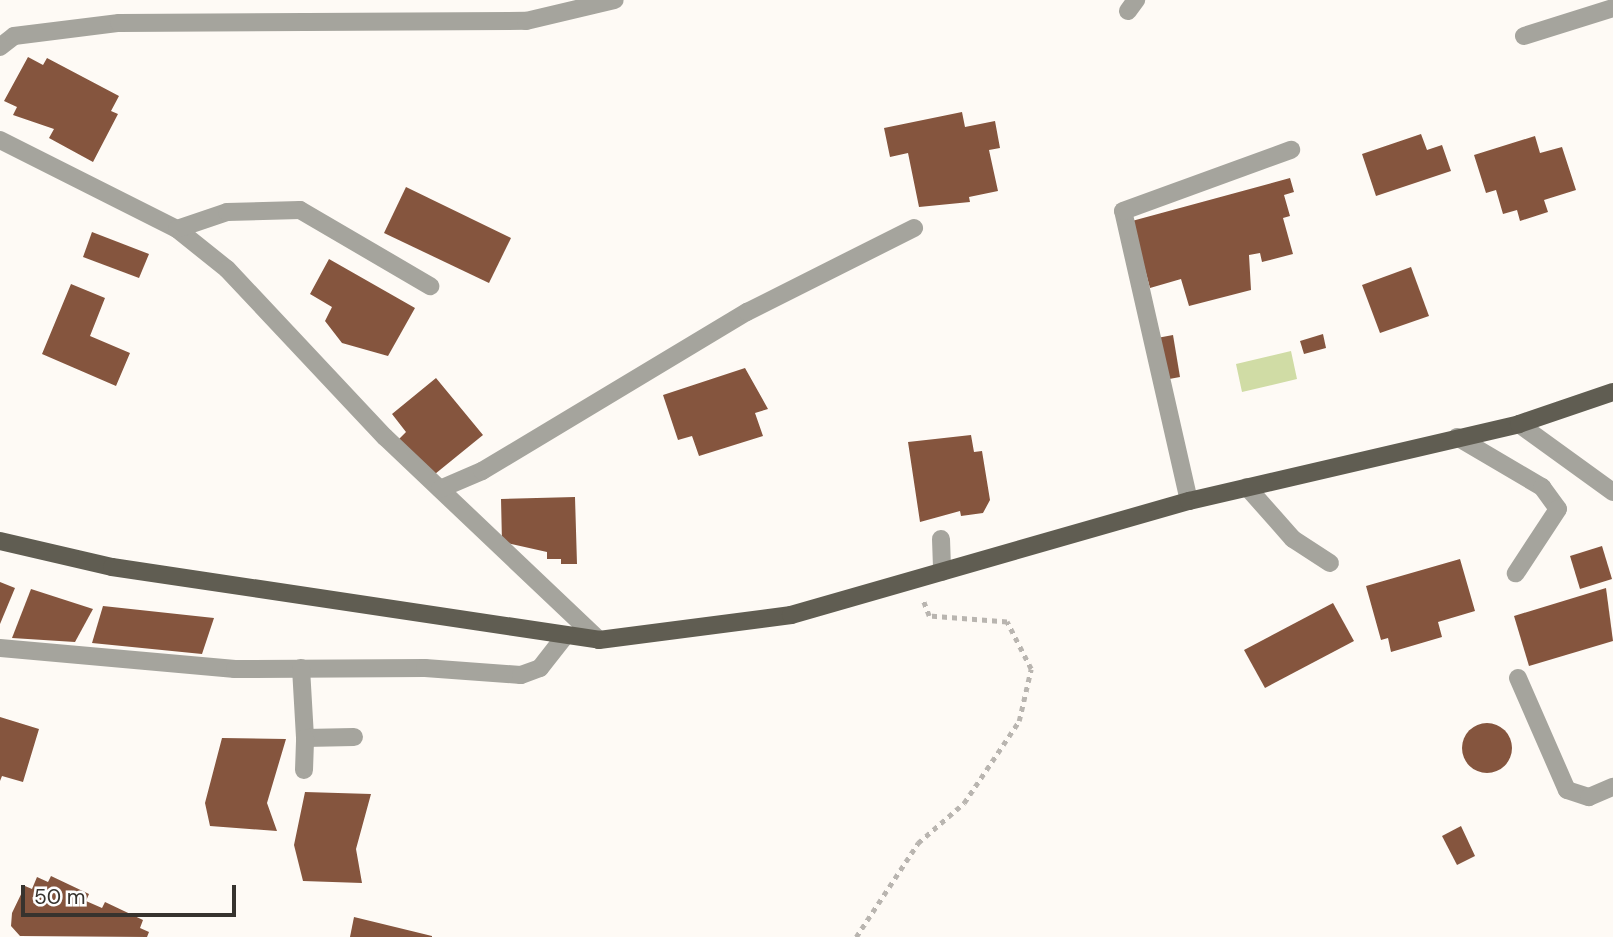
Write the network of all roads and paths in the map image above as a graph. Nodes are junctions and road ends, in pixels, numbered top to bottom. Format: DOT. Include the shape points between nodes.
graph roads {
  1 [pos="615,0"];
  2 [pos="1613,8"];
  3 [pos="455,9"];
  4 [pos="1524,36"];
  5 [pos="0,47"];
  6 [pos="0,140"];
  7 [pos="1291,150"];
  8 [pos="914,228"];
  9 [pos="177,229"];
  10 [pos="430,286"];
  11 [pos="1613,392"];
  12 [pos="1519,424"];
  13 [pos="1185,434"];
  14 [pos="1457,437"];
  15 [pos="1247,486"];
  16 [pos="440,489"];
  17 [pos="1613,492"];
  18 [pos="1189,501"];
  19 [pos="941,539"];
  20 [pos="0,541"];
  21 [pos="1330,563"];
  22 [pos="942,572"];
  23 [pos="1516,573"];
  24 [pos="914,580"];
  25 [pos="563,639"];
  26 [pos="599,640"];
  27 [pos="0,648"];
  28 [pos="301,668"];
  29 [pos="1518,678"];
  30 [pos="355,737"];
  31 [pos="306,738"];
  32 [pos="304,770"];
  33 [pos="1613,787"];
  34 [pos="856,937"];
  1 -- 3 [label="street" via="526,21"];
  2 -- 4 [label="street"];
  3 -- 5 [label="street" via="119,23 14,36"];
  6 -- 9 [label="street"];
  7 -- 18 [label="street" via="1123,211"];
  8 -- 16 [label="street" via="747,312 482,471"];
  9 -- 10 [label="street" via="240,210 300,210"];
  9 -- 16 [label="street" via="267,305 318,367"];
  11 -- 12 [label="main road"];
  12 -- 14 [label="main road"];
  12 -- 17 [label="street"];
  13 -- 18 [label="street"];
  14 -- 15 [label="main road"];
  14 -- 23 [label="street" via="1542,487 1558,509"];
  15 -- 18 [label="main road"];
  15 -- 21 [label="street" via="1293,539"];
  16 -- 26 [label="street"];
  18 -- 22 [label="main road"];
  19 -- 22 [label="street"];
  20 -- 25 [label="main road" via="112,567"];
  22 -- 24 [label="main road"];
  24 -- 26 [label="main road" via="791,615"];
  24 -- 34 [label="path" via="929,616 1007,622 1031,669 1019,721 964,803 918,842"];
  25 -- 26 [label="main road"];
  25 -- 28 [label="street" via="540,668 521,675"];
  27 -- 28 [label="street" via="235,669"];
  28 -- 31 [label="street"];
  29 -- 33 [label="street" via="1567,790 1589,797"];
  30 -- 31 [label="street"];
  31 -- 32 [label="street"];
}
